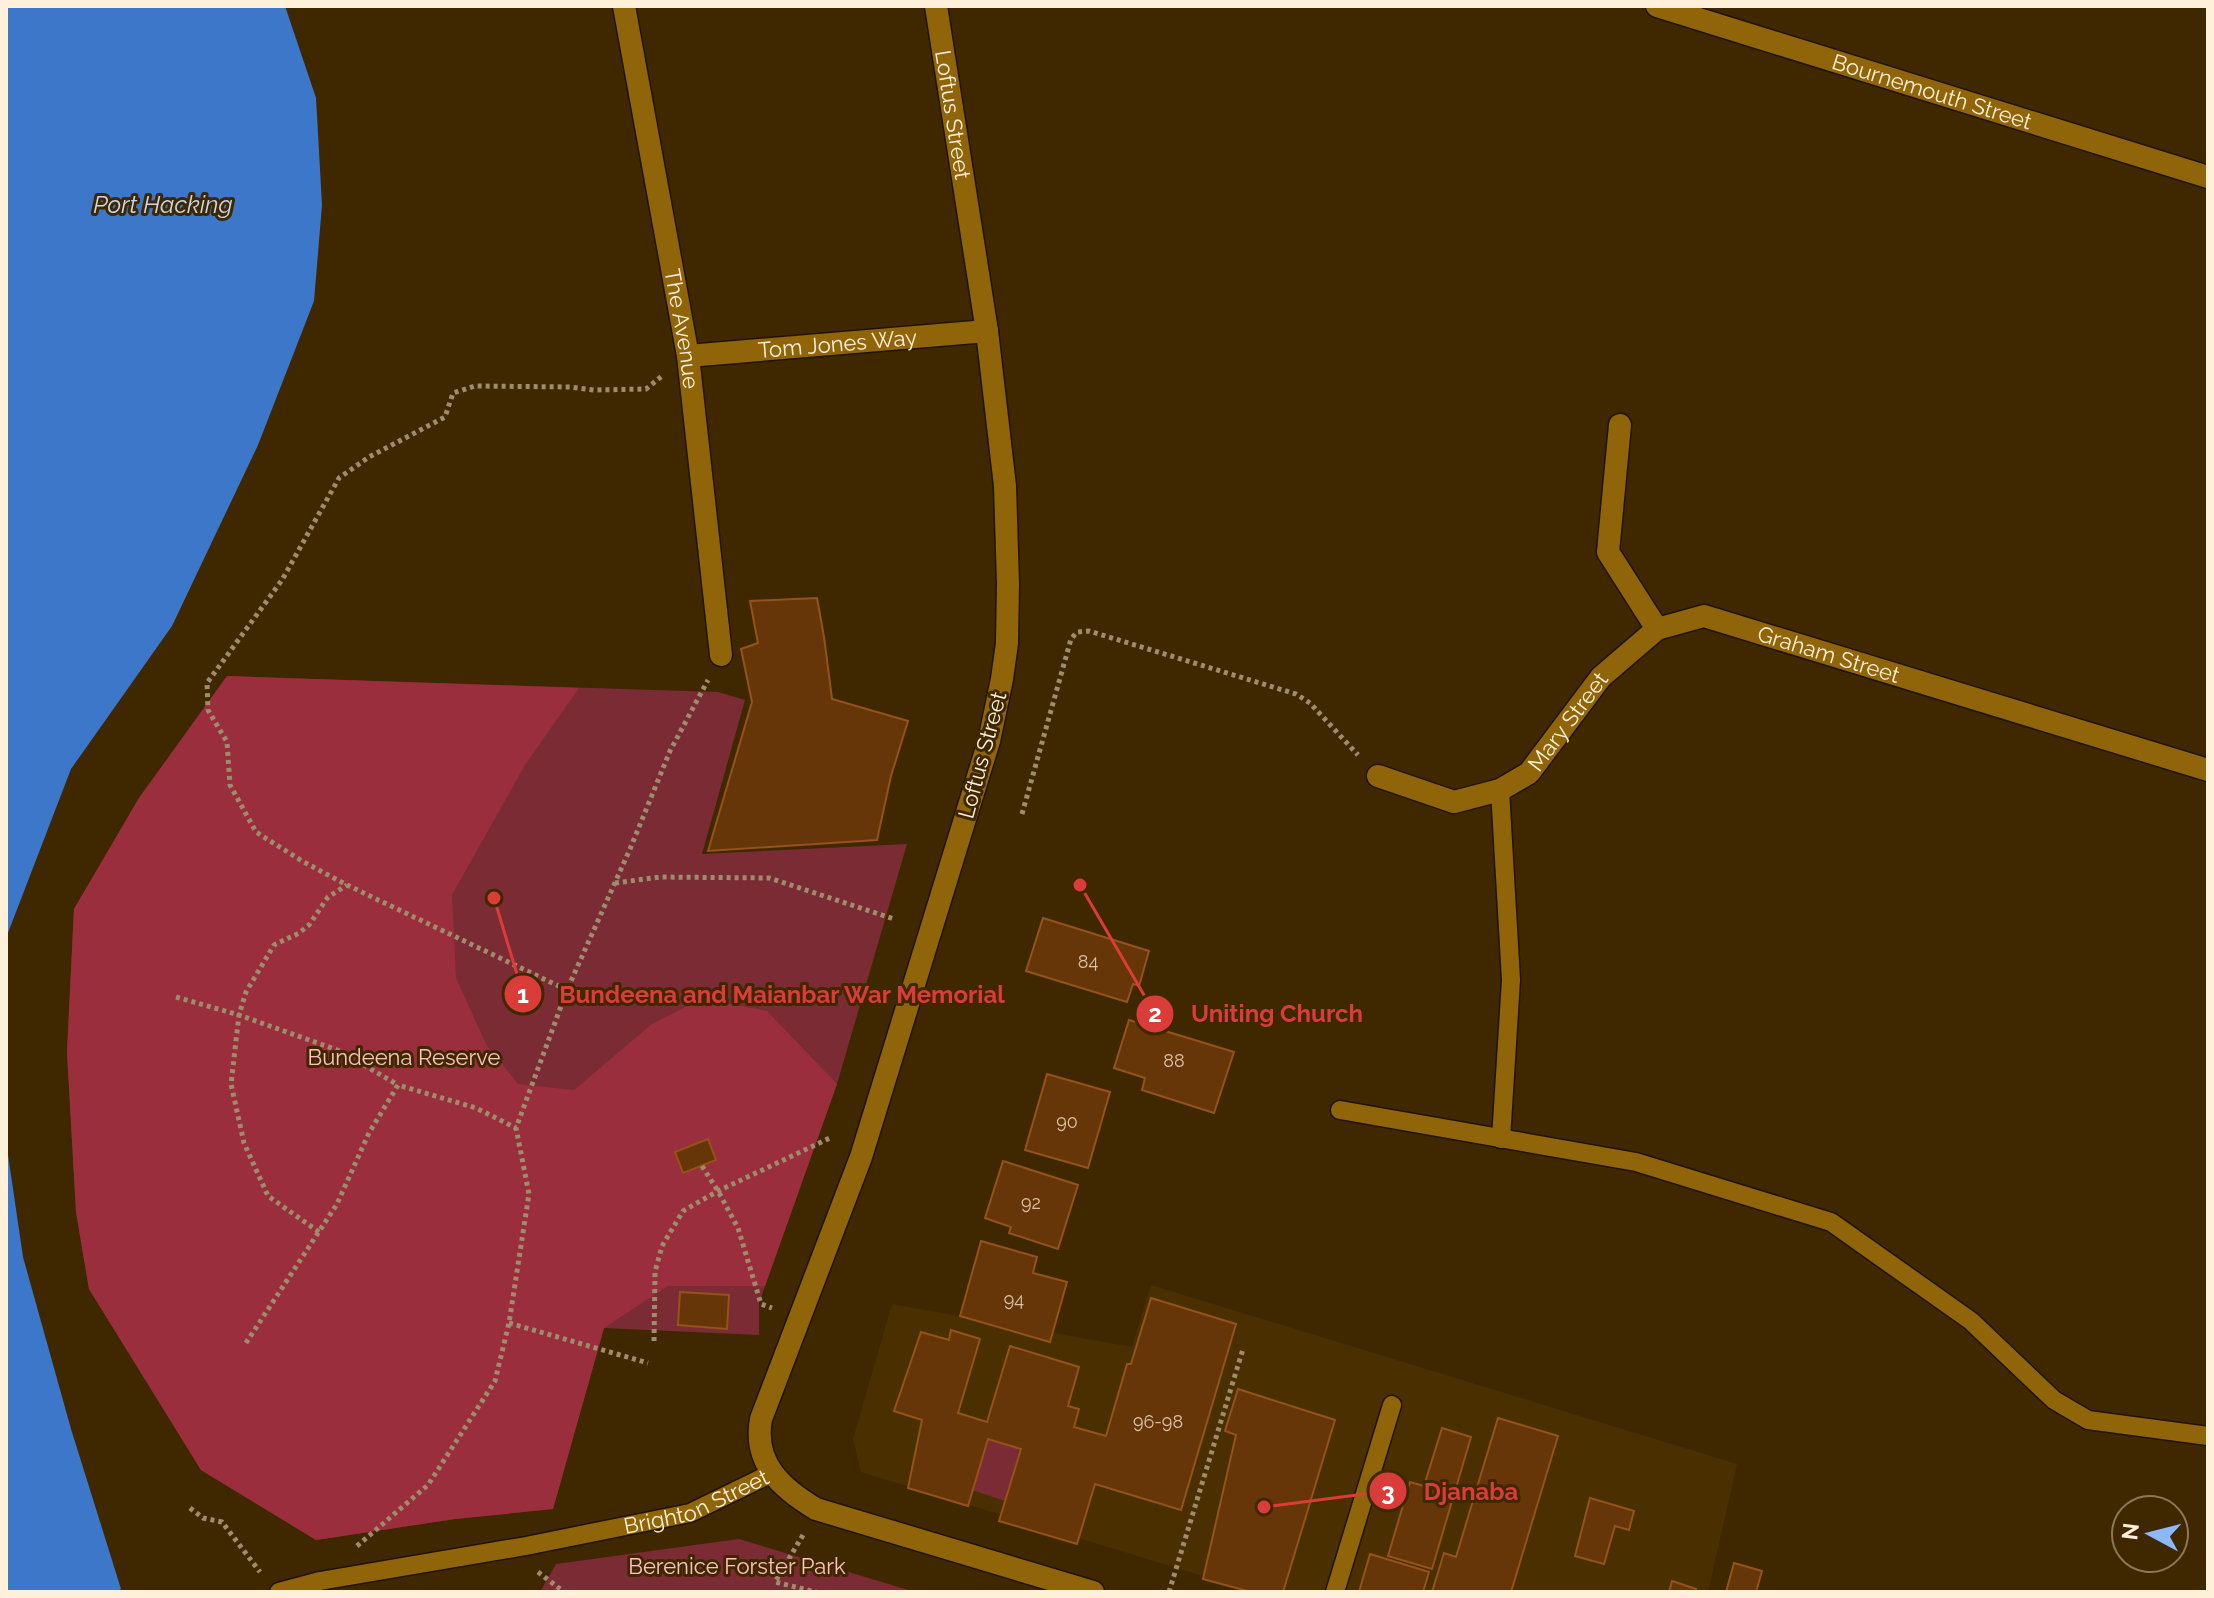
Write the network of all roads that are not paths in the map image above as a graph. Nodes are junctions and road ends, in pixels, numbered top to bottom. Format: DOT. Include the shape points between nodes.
graph roads {
  1 [pos="624,6"];
  2 [pos="936,6"];
  3 [pos="1657,6"];
  4 [pos="2208,177"];
  5 [pos="987,331"];
  6 [pos="688,356"];
  7 [pos="1620,425"];
  8 [pos="1657,629"];
  9 [pos="721,655"];
  10 [pos="2208,770"];
  11 [pos="1378,776"];
  12 [pos="1500,790"];
  13 [pos="1340,1110"];
  14 [pos="1501,1139"];
  15 [pos="1392,1405"];
  16 [pos="2208,1436"];
  17 [pos="772,1473"];
  18 [pos="272,1586"];
  19 [pos="1093,1592"];
  20 [pos="1335,1592"];
  1 -- 6 [label="street, The Avenue"];
  2 -- 5 [label="street, Loftus Street"];
  3 -- 4 [label="street, Bournemouth Street"];
  5 -- 6 [label="street, Tom Jones Way"];
  5 -- 17 [label="street, Loftus Street" via="1005,486 1008,584 998,705 861,1157 761,1419 759,1447"];
  6 -- 9 [label="street, The Avenue"];
  7 -- 8 [label="street" via="1608,552"];
  8 -- 10 [label="street, Graham Street" via="1704,616"];
  8 -- 12 [label="street, Mary Street" via="1601,677 1529,773"];
  11 -- 12 [label="street, Mary Street" via="1454,802"];
  12 -- 14 [label="lane" via="1511,980"];
  13 -- 14 [label="lane"];
  14 -- 16 [label="lane" via="1636,1162 1831,1222 1971,1321 2054,1400 2088,1420"];
  15 -- 20 [label="lane"];
  17 -- 18 [label="lane, Brighton Street" via="690,1513 526,1546"];
  17 -- 19 [label="street, Brighton Street" via="816,1509"];
}
